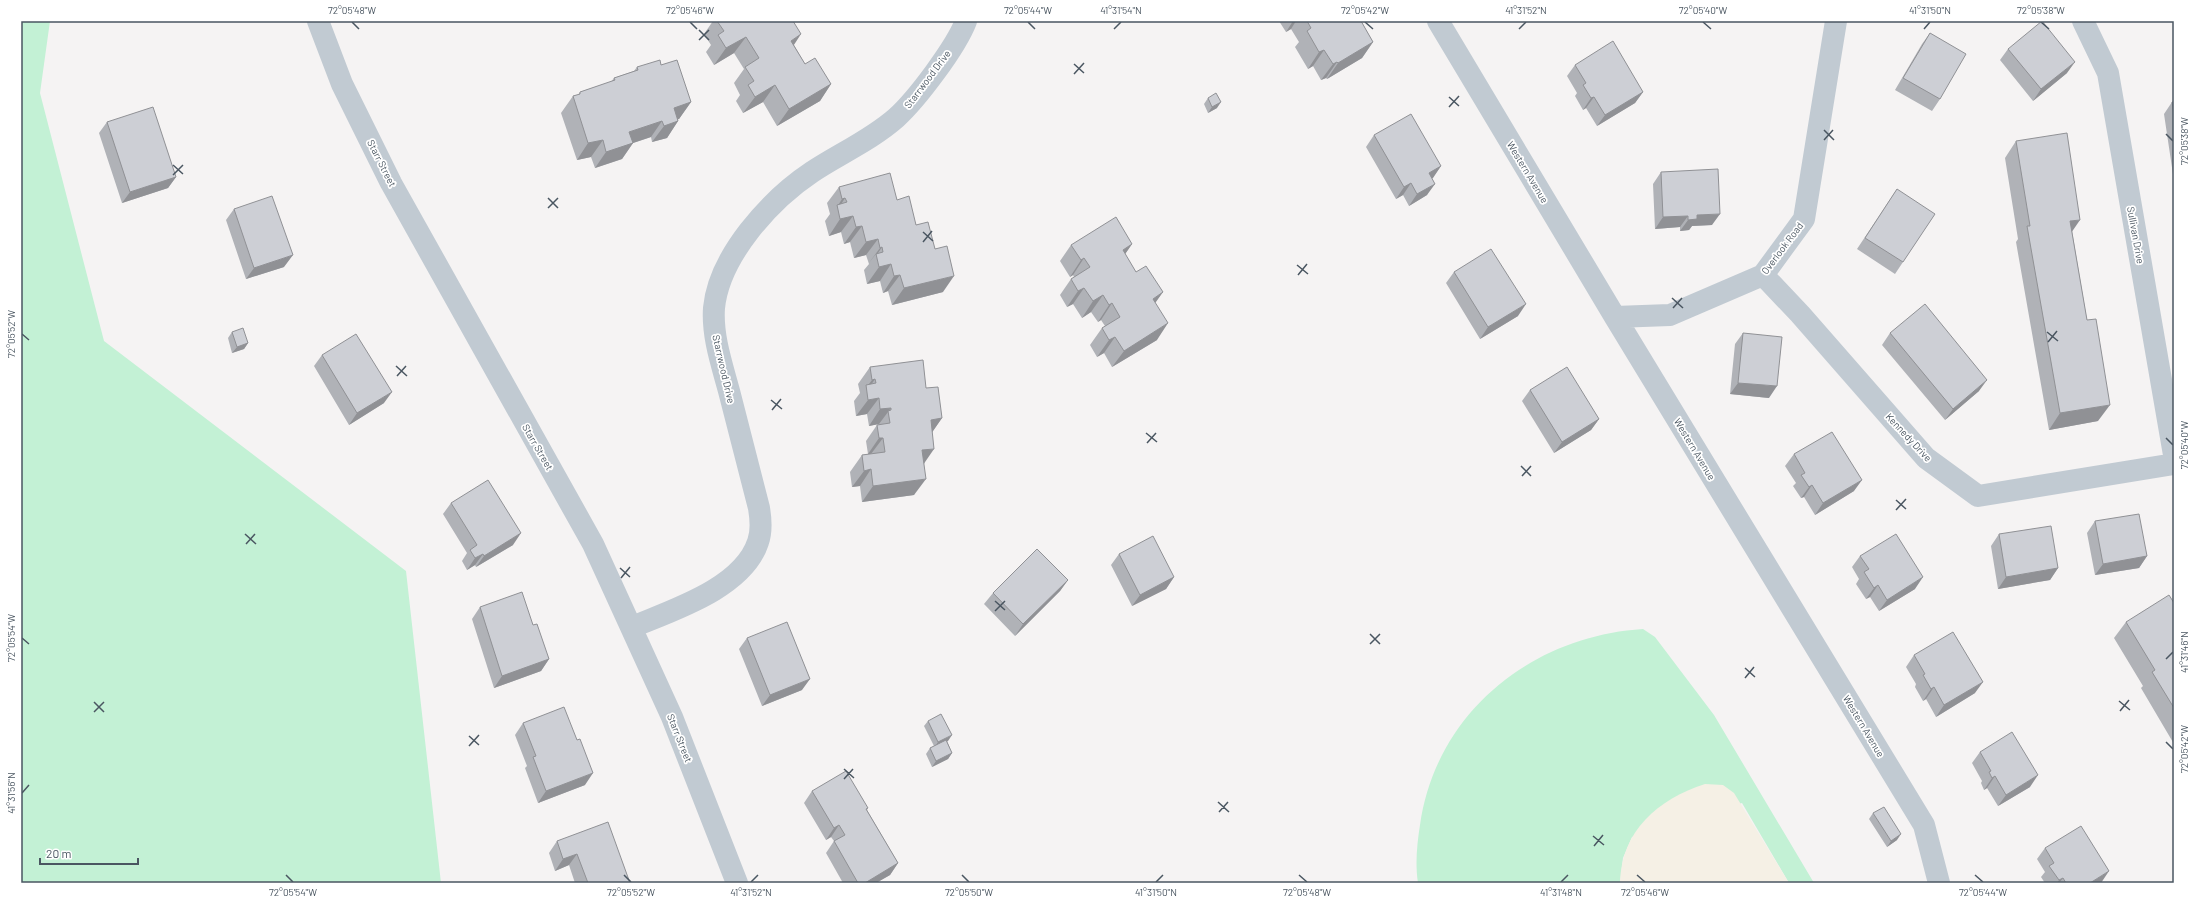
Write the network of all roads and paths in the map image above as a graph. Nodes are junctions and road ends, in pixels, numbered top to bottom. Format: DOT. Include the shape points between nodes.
graph roads {
  1 [pos="318,21"];
  2 [pos="966,21"];
  3 [pos="1438,21"];
  4 [pos="1836,21"];
  5 [pos="2082,21"];
  6 [pos="1763,275"];
  7 [pos="1615,316"];
  8 [pos="2174,455"];
  9 [pos="2174,464"];
  10 [pos="632,627"];
  11 [pos="737,883"];
  12 [pos="1939,883"];
  1 -- 10 [label="street, Starr Street" via="342,84 391,183 593,544"];
  2 -- 10 [label="street, Starrwood Drive" via="961,33 917,96 903,111 888,125 796,184 758,220 735,253 720,285 714,309 716,333 759,508 761,523 758,542 747,562 731,578 679,607"];
  3 -- 7 [label="street, Western Avenue"];
  4 -- 6 [label="street, Overlook Road" via="1804,219"];
  5 -- 8 [label="street, Sullivan Drive" via="2108,73"];
  6 -- 7 [label="street, Overlook Road" via="1670,315"];
  6 -- 9 [label="street, Kennedy Drive" via="1926,458 1978,496"];
  7 -- 12 [label="street, Western Avenue" via="1924,825"];
  10 -- 11 [label="street, Starr Street" via="672,717"];
}
